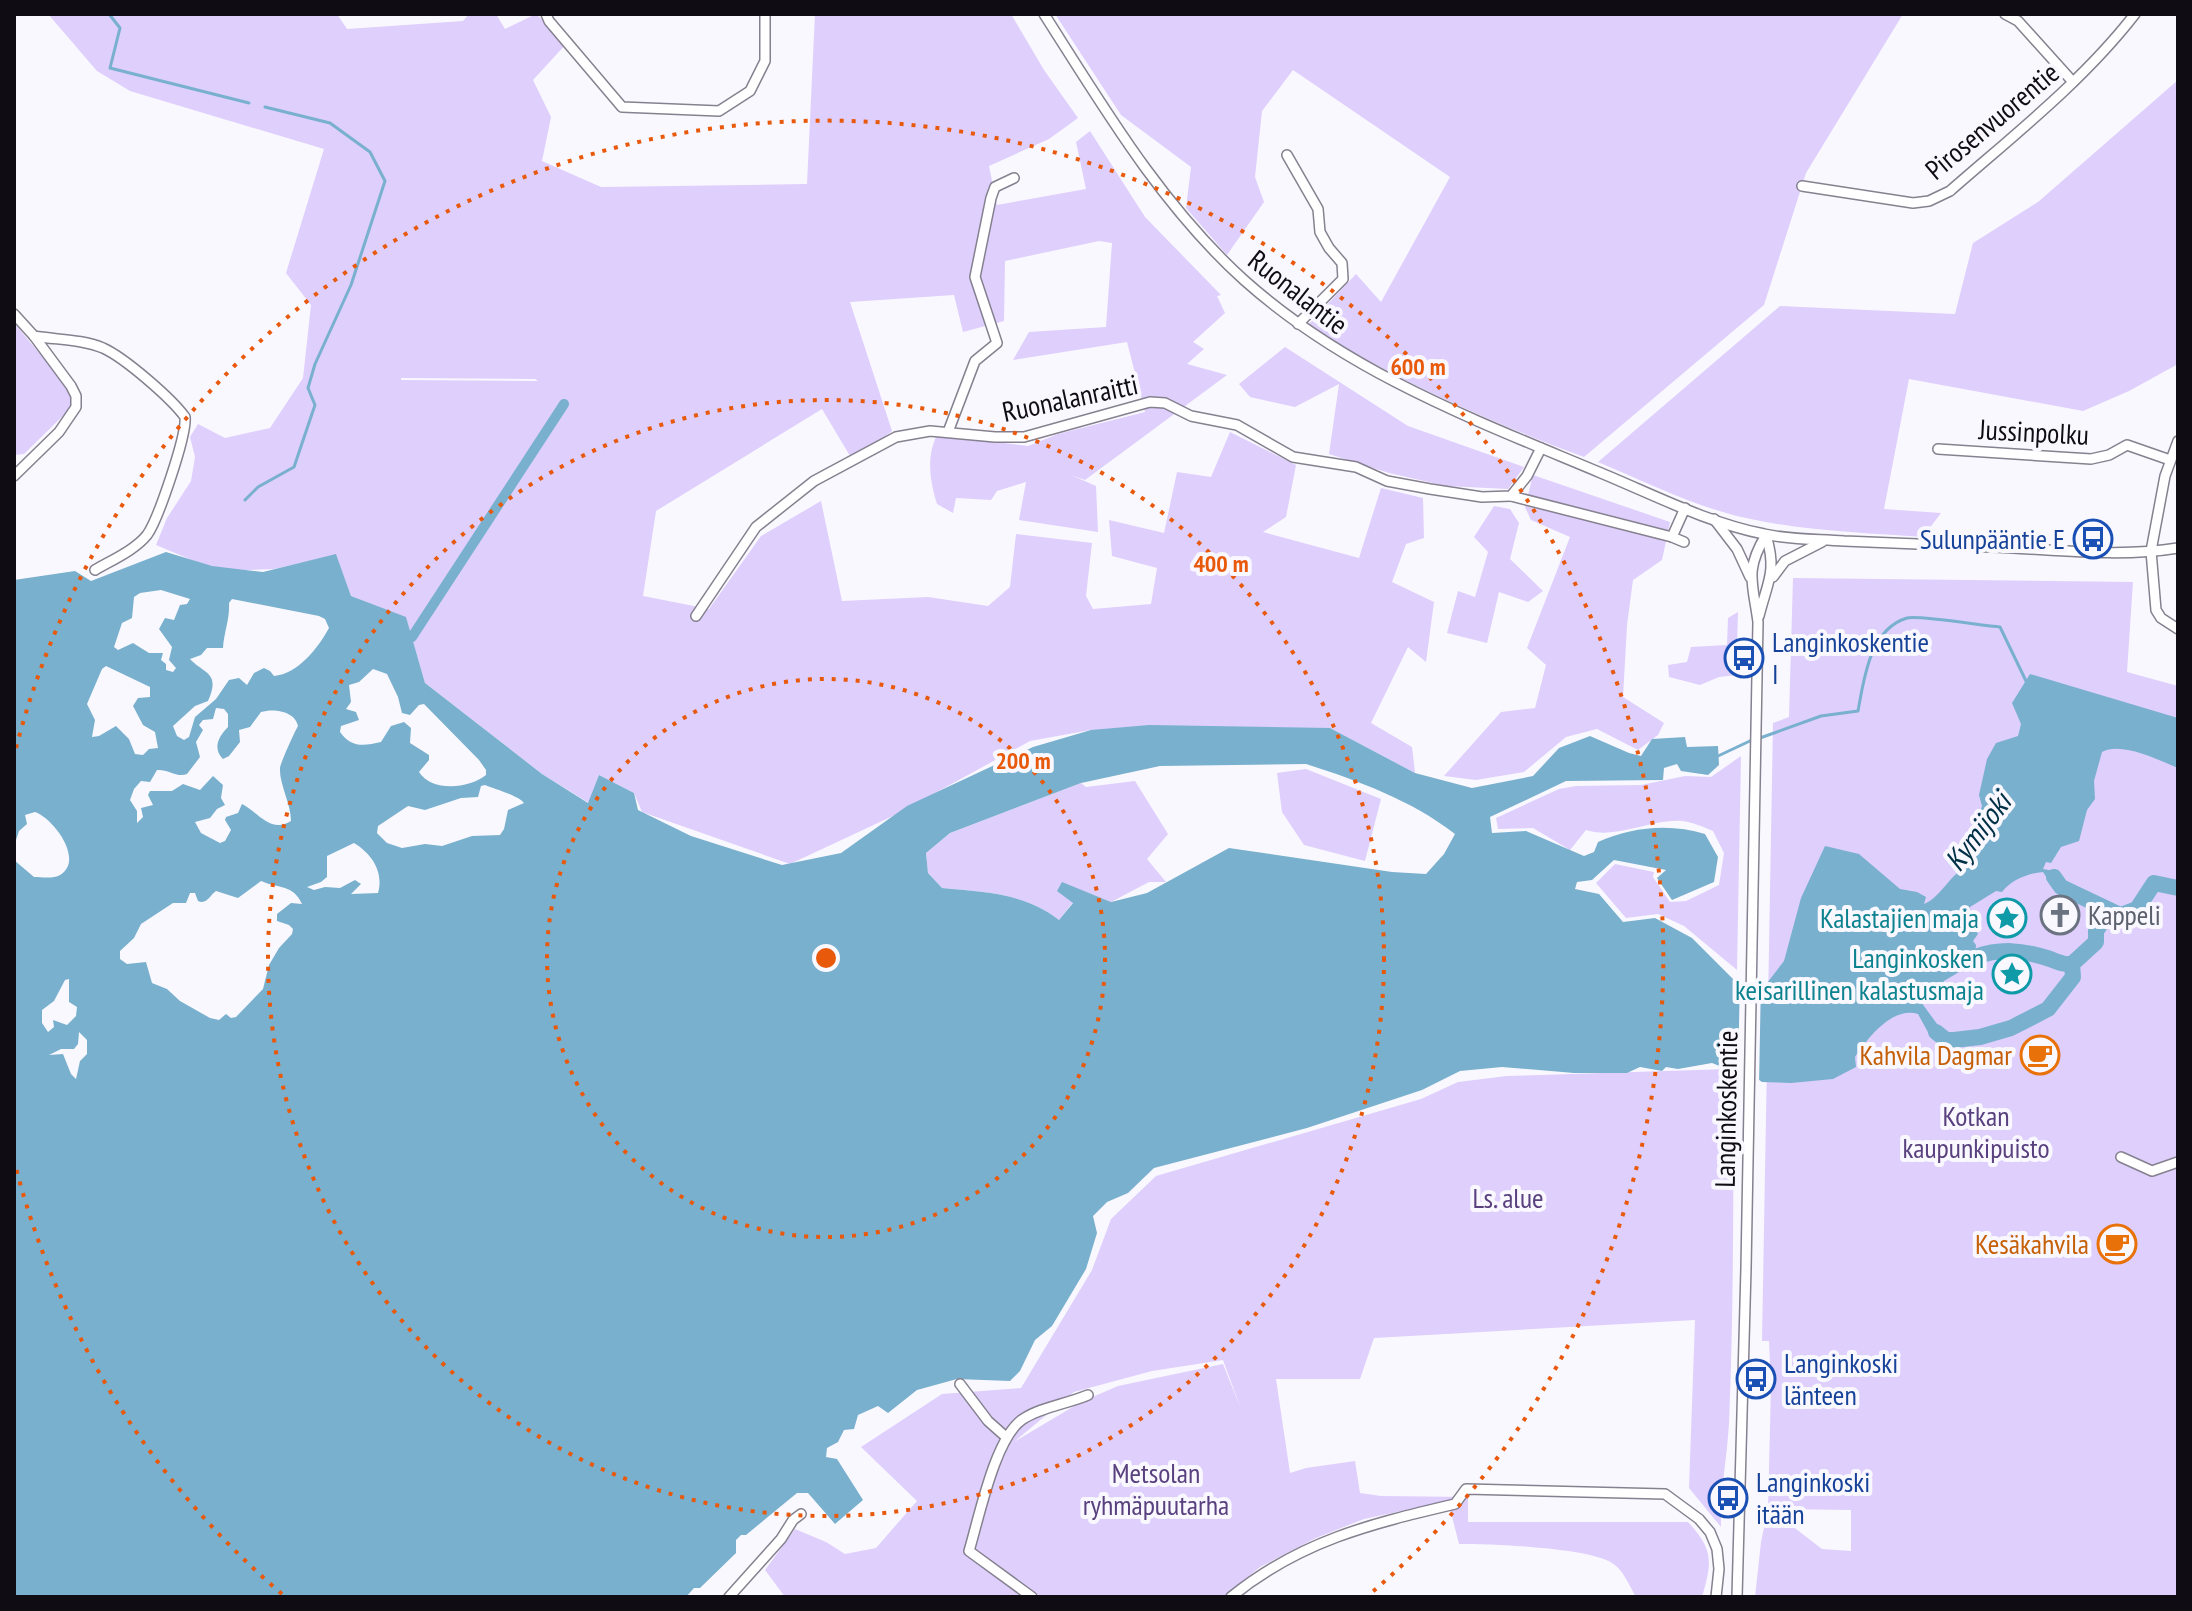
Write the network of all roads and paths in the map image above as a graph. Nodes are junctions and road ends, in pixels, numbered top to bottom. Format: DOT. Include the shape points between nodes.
graph roads {
  1 [pos="546,14"];
  2 [pos="765,14"];
  3 [pos="1044,14"];
  4 [pos="2005,14"];
  5 [pos="2135,14"];
  6 [pos="2073,82"];
  7 [pos="1287,155"];
  8 [pos="1014,178"];
  9 [pos="1802,186"];
  10 [pos="14,314"];
  11 [pos="1298,324"];
  12 [pos="34,336"];
  13 [pos="948,432"];
  14 [pos="2178,441"];
  15 [pos="1541,448"];
  16 [pos="1938,449"];
  17 [pos="2170,460"];
  18 [pos="14,476"];
  19 [pos="1511,496"];
  20 [pos="1685,508"];
  21 [pos="1714,519"];
  22 [pos="1766,535"];
  23 [pos="1672,537"];
  24 [pos="1825,541"];
  25 [pos="1684,542"];
  26 [pos="2178,548"];
  27 [pos="2151,551"];
  28 [pos="95,570"];
  29 [pos="1750,577"];
  30 [pos="1768,586"];
  31 [pos="696,616"];
  32 [pos="1758,622"];
  33 [pos="2178,629"];
  34 [pos="2121,1157"];
  35 [pos="2178,1162"];
  36 [pos="960,1384"];
  37 [pos="1088,1395"];
  38 [pos="1006,1437"];
  39 [pos="801,1514"];
  40 [pos="729,1597"];
  41 [pos="1032,1597"];
  42 [pos="1231,1597"];
  43 [pos="1716,1597"];
  44 [pos="1737,1597"];
  1 -- 2 [label="street" via="622,107 719,111 750,91 765,61"];
  3 -- 11 [label="street, Ruonalantie" via="1165,195 1244,280"];
  4 -- 6 [label="street" via="2018,21"];
  5 -- 6 [label="street, Pirosenvuorentie"];
  6 -- 9 [label="street, Pirosenvuorentie" via="1950,191 1929,201"];
  7 -- 11 [label="street" via="1318,209 1320,232 1342,263 1343,279"];
  8 -- 13 [label="street" via="995,187 975,277 997,343 975,361"];
  10 -- 12 [label="street"];
  11 -- 15 [label="street, Ruonalantie" via="1388,380"];
  12 -- 18 [label="street" via="71,386 76,407 59,432"];
  12 -- 28 [label="street" via="103,348 185,417 175,464 146,536"];
  13 -- 19 [label="street, Ruonalanraitti" via="1024,437 1150,402 1165,403 1191,416 1237,425 1293,457 1356,467 1387,481 1430,489"];
  13 -- 31 [label="street, Ruonalanraitti" via="896,437 814,481 756,527"];
  14 -- 17 [label="street"];
  15 -- 19 [label="street"];
  15 -- 20 [label="street, Ruonalantie"];
  16 -- 17 [label="street, Jussinpolku" via="2091,459 2127,445"];
  17 -- 27 [label="street"];
  19 -- 23 [label="street, Ruonalanraitti"];
  20 -- 21 [label="street, Ruonalantie"];
  20 -- 23 [label="street"];
  21 -- 22 [label="street, Ruonalantie"];
  21 -- 29 [label="street"];
  22 -- 24 [label="street, Ruonalantie"];
  22 -- 29 [label="street, Langinkoskentie"];
  22 -- 30 [label="street, Langinkoskentie" via="1773,558"];
  23 -- 25 [label="street, Ruonalanraitti"];
  24 -- 27 [label="street, Ruonalantie"];
  24 -- 30 [label="street" via="1785,561"];
  26 -- 27 [label="street, Ruonalantie"];
  27 -- 33 [label="street" via="2156,610"];
  29 -- 32 [label="street, Langinkoskentie"];
  30 -- 32 [label="street, Langinkoskentie"];
  32 -- 44 [label="street, Langinkoskentie"];
  34 -- 35 [label="street" via="2152,1171"];
  36 -- 38 [label="street"];
  37 -- 38 [label="street" via="1024,1418"];
  38 -- 41 [label="street" via="969,1551"];
  39 -- 40 [label="street"];
  42 -- 43 [label="street" via="1263,1571 1318,1544 1371,1523 1455,1504 1466,1489 1665,1494 1710,1532 1719,1569"];
}
